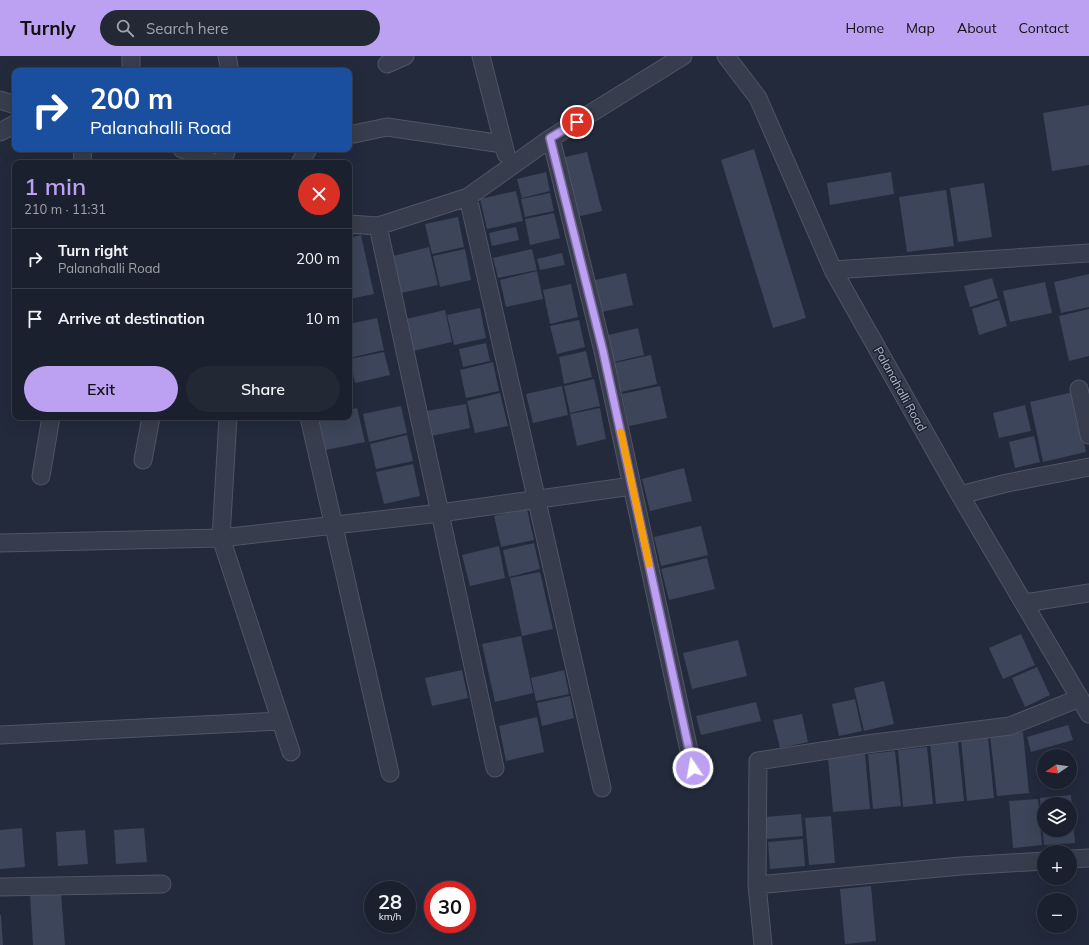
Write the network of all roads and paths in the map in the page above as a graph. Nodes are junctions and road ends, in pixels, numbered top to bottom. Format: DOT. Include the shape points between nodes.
graph roads {
  1 [pos="131,56"];
  2 [pos="227,56"];
  3 [pos="405,56"];
  4 [pos="482,56"];
  5 [pos="683,56"];
  6 [pos="726,56"];
  7 [pos="387,64"];
  8 [pos="131,68"];
  9 [pos="229,68"];
  10 [pos="0,100"];
  11 [pos="12,104"];
  12 [pos="12,126"];
  13 [pos="0,132"];
  14 [pos="352,134"];
  15 [pos="550,138"];
  16 [pos="503,144"];
  17 [pos="189,155"];
  18 [pos="204,160"];
  19 [pos="509,168"];
  20 [pos="468,197"];
  21 [pos="352,224"];
  22 [pos="378,226"];
  23 [pos="1089,253"];
  24 [pos="833,270"];
  25 [pos="1079,389"];
  26 [pos="50,420"];
  27 [pos="150,420"];
  28 [pos="228,420"];
  29 [pos="310,420"];
  30 [pos="1089,435"];
  31 [pos="143,460"];
  32 [pos="1089,467"];
  33 [pos="41,476"];
  34 [pos="632,486"];
  35 [pos="960,495"];
  36 [pos="536,500"];
  37 [pos="440,513"];
  38 [pos="332,525"];
  39 [pos="221,538"];
  40 [pos="0,543"];
  41 [pos="1089,593"];
  42 [pos="1025,603"];
  43 [pos="1080,698"];
  44 [pos="1089,714"];
  45 [pos="281,721"];
  46 [pos="0,735"];
  47 [pos="291,752"];
  48 [pos="496,768"];
  49 [pos="693,768"];
  50 [pos="390,773"];
  51 [pos="602,788"];
  52 [pos="1089,858"];
  53 [pos="1077,859"];
  54 [pos="1037,861"];
  55 [pos="162,884"];
  56 [pos="757,885"];
  57 [pos="0,887"];
  58 [pos="764,945"];
  1 -- 8 [label="street"];
  2 -- 9 [label="street"];
  3 -- 7 [label="street"];
  4 -- 16 [label="street"];
  5 -- 15 [label="street"];
  6 -- 24 [label="street, Palanahalli Road" via="758,98"];
  10 -- 11 [label="street"];
  12 -- 13 [label="street"];
  14 -- 16 [label="street" via="387,127"];
  15 -- 19 [label="street"];
  15 -- 34 [label="street" via="603,351"];
  16 -- 19 [label="street"];
  17 -- 18 [label="street"];
  19 -- 20 [label="street"];
  20 -- 22 [label="street"];
  20 -- 36 [label="street"];
  21 -- 22 [label="street"];
  22 -- 37 [label="street"];
  23 -- 24 [label="street"];
  24 -- 35 [label="street, Palanahalli Road"];
  25 -- 30 [label="street"];
  26 -- 33 [label="street"];
  27 -- 31 [label="street"];
  28 -- 39 [label="street"];
  29 -- 38 [label="street"];
  32 -- 35 [label="street"];
  34 -- 36 [label="street"];
  34 -- 49 [label="street"];
  35 -- 42 [label="street, Palanahalli Road"];
  36 -- 37 [label="street"];
  36 -- 51 [label="street"];
  37 -- 38 [label="street"];
  37 -- 48 [label="street"];
  38 -- 39 [label="street"];
  38 -- 50 [label="street"];
  39 -- 40 [label="street"];
  39 -- 45 [label="street"];
  41 -- 42 [label="street"];
  42 -- 43 [label="street, Palanahalli Road"];
  43 -- 44 [label="street, Palanahalli Road"];
  43 -- 56 [label="street" via="1010,726 867,744 758,762"];
  45 -- 46 [label="street"];
  45 -- 47 [label="street"];
  52 -- 53 [label="street"];
  54 -- 56 [label="street"];
  55 -- 57 [label="street"];
  56 -- 58 [label="street"];
}
